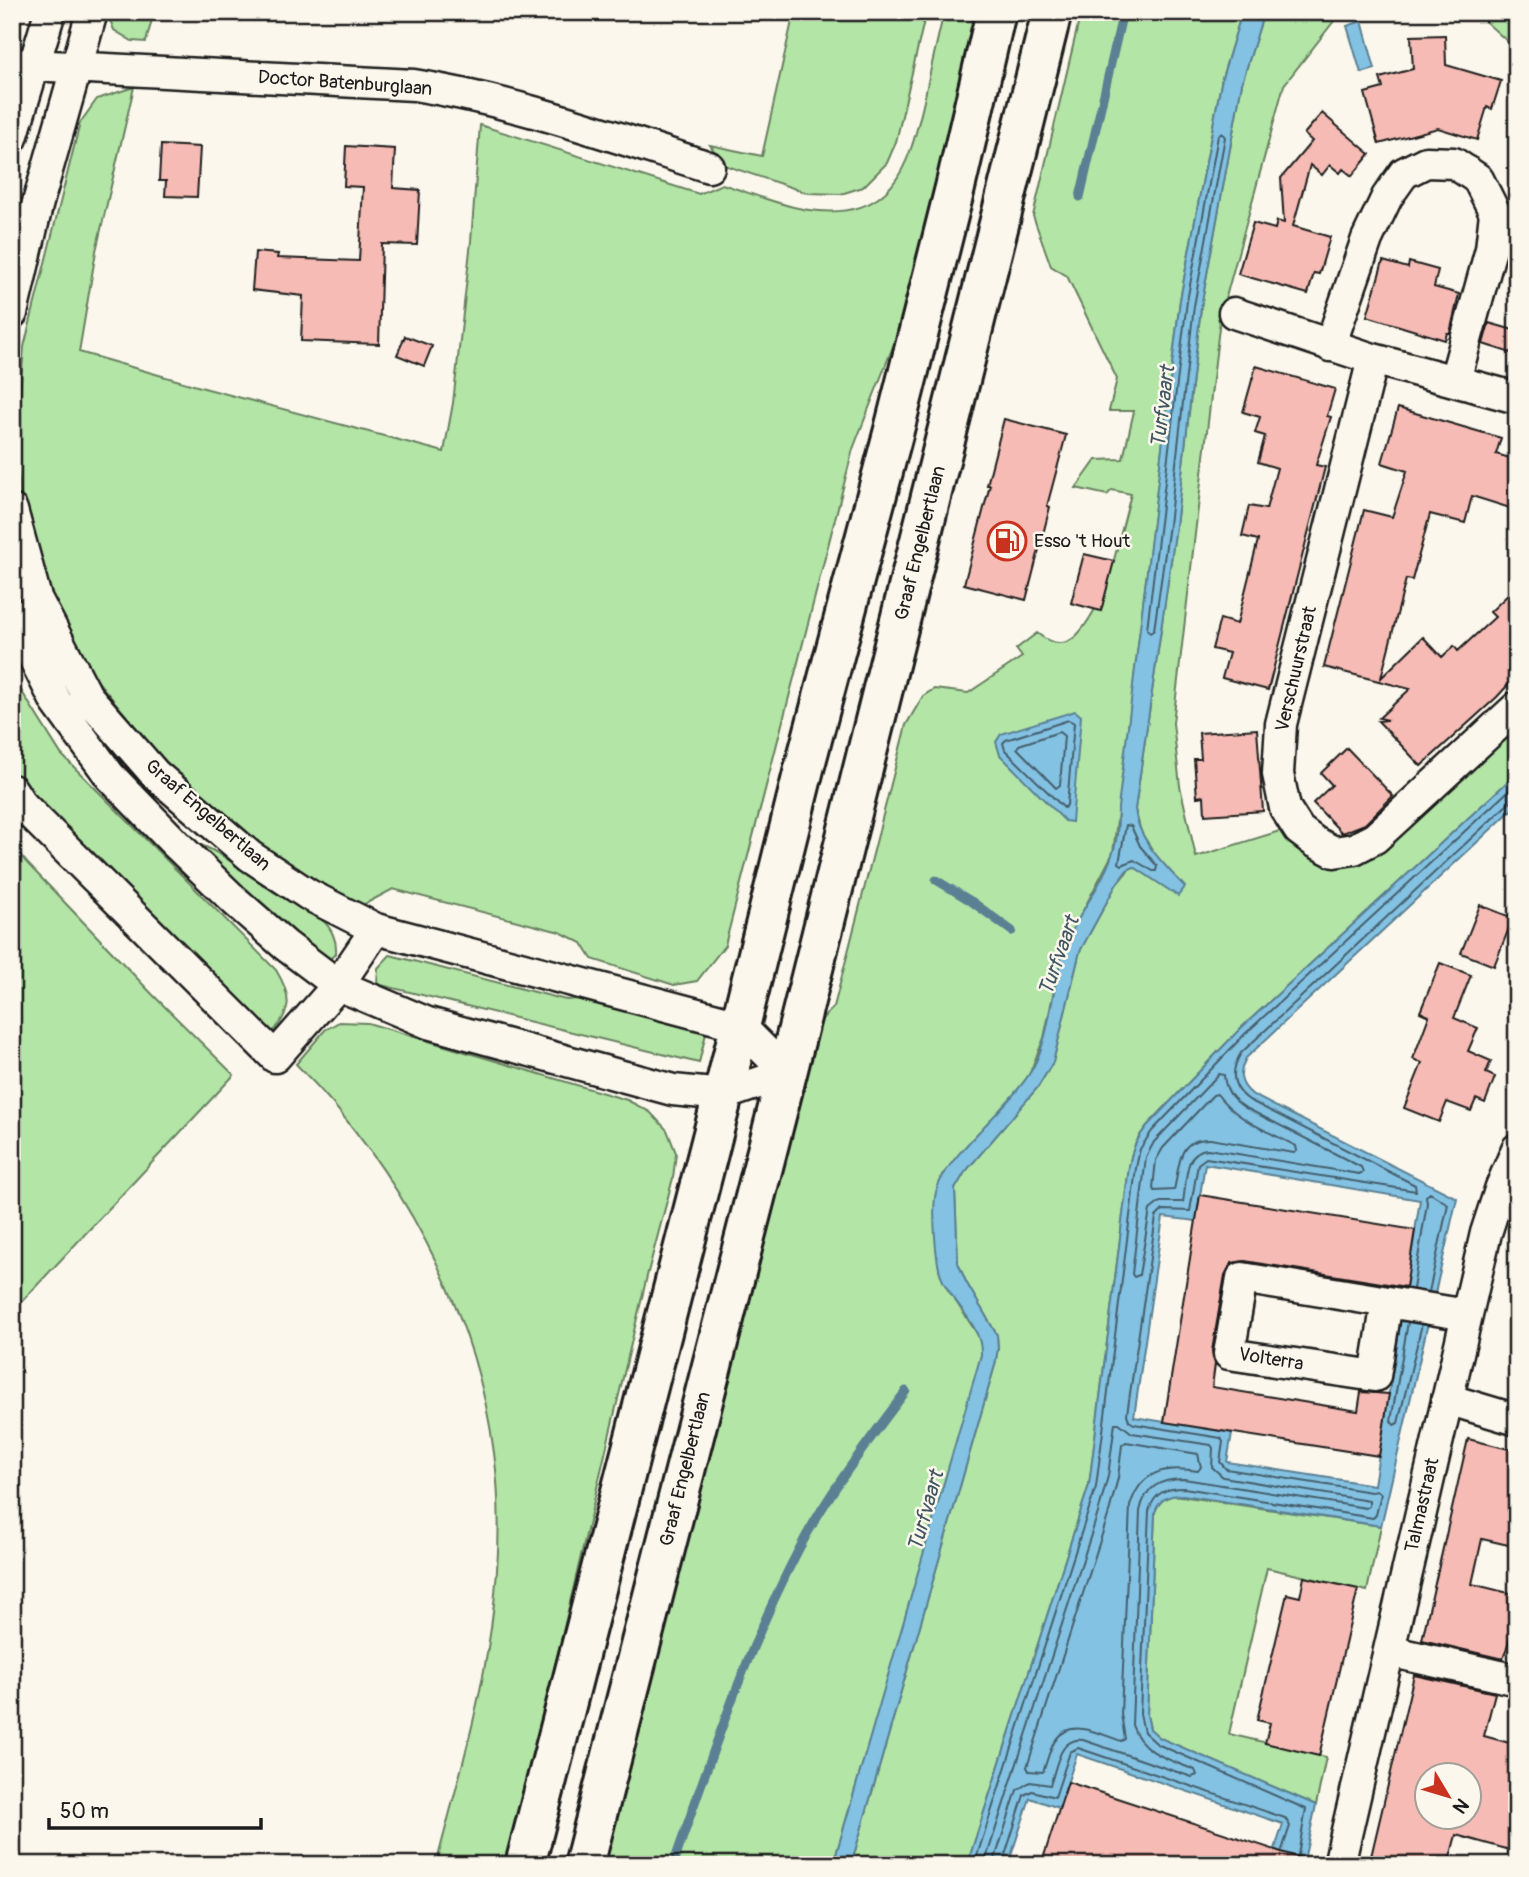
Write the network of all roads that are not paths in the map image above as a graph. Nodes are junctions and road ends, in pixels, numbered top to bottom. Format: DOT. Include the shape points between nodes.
graph roads {
  1 [pos="50,12"];
  2 [pos="92,12"];
  3 [pos="996,12"];
  4 [pos="1052,12"];
  5 [pos="23,65"];
  6 [pos="78,69"];
  7 [pos="12,138"];
  8 [pos="709,167"];
  9 [pos="12,313"];
  10 [pos="1234,313"];
  11 [pos="1330,346"];
  12 [pos="1373,359"];
  13 [pos="1454,380"];
  14 [pos="1517,398"];
  15 [pos="12,510"];
  16 [pos="12,614"];
  17 [pos="1517,707"];
  18 [pos="12,790"];
  19 [pos="376,929"];
  20 [pos="338,985"];
  21 [pos="739,1025"];
  22 [pos="788,1073"];
  23 [pos="723,1095"];
  24 [pos="1517,1149"];
  25 [pos="1395,1303"];
  26 [pos="1467,1315"];
  27 [pos="1447,1399"];
  28 [pos="1517,1420"];
  29 [pos="1389,1651"];
  30 [pos="1517,1680"];
  31 [pos="525,1865"];
  32 [pos="584,1865"];
  33 [pos="1339,1865"];
  1 -- 5 [label="street"];
  2 -- 6 [label="street"];
  3 -- 21 [label="main road" via="897,417"];
  4 -- 22 [label="main road, Graaf Engelbertlaan"];
  5 -- 6 [label="street, Doctor Batenburglaan"];
  5 -- 7 [label="street"];
  6 -- 8 [label="street, Doctor Batenburglaan" via="450,90 562,119"];
  6 -- 9 [label="street" via="37,206"];
  10 -- 11 [label="street"];
  11 -- 12 [label="street"];
  11 -- 13 [label="street" via="1367,239 1387,197 1404,173 1426,162 1454,163 1478,179 1495,213 1491,249"];
  12 -- 13 [label="street"];
  12 -- 17 [label="street, Verschuurstraat" via="1281,724 1278,774 1285,808 1299,830 1315,842 1334,852 1354,849 1375,838"];
  13 -- 14 [label="street"];
  15 -- 19 [label="street, Graaf Engelbertlaan" via="36,598 87,696 155,774 250,856 309,895"];
  16 -- 20 [label="street, Graaf Engelbertlaan" via="56,702 110,776 235,901"];
  18 -- 20 [label="street" via="275,1057"];
  19 -- 20 [label="street"];
  19 -- 21 [label="street, Graaf Engelbertlaan"];
  20 -- 23 [label="street, Graaf Engelbertlaan" via="428,1023 673,1090"];
  21 -- 22 [label="street, Graaf Engelbertlaan"];
  21 -- 23 [label="main road"];
  22 -- 23 [label="street, Graaf Engelbertlaan"];
  22 -- 32 [label="main road, Graaf Engelbertlaan"];
  23 -- 31 [label="main road"];
  24 -- 26 [label="street, Talmastraat" via="1486,1233"];
  25 -- 25 [label="street, Volterra" via="1242,1278 1229,1354 1375,1376"];
  25 -- 26 [label="street, Volterra"];
  26 -- 27 [label="street, Talmastraat"];
  27 -- 28 [label="street"];
  27 -- 29 [label="street, Talmastraat"];
  29 -- 30 [label="street"];
  29 -- 33 [label="street, Talmastraat"];
}
